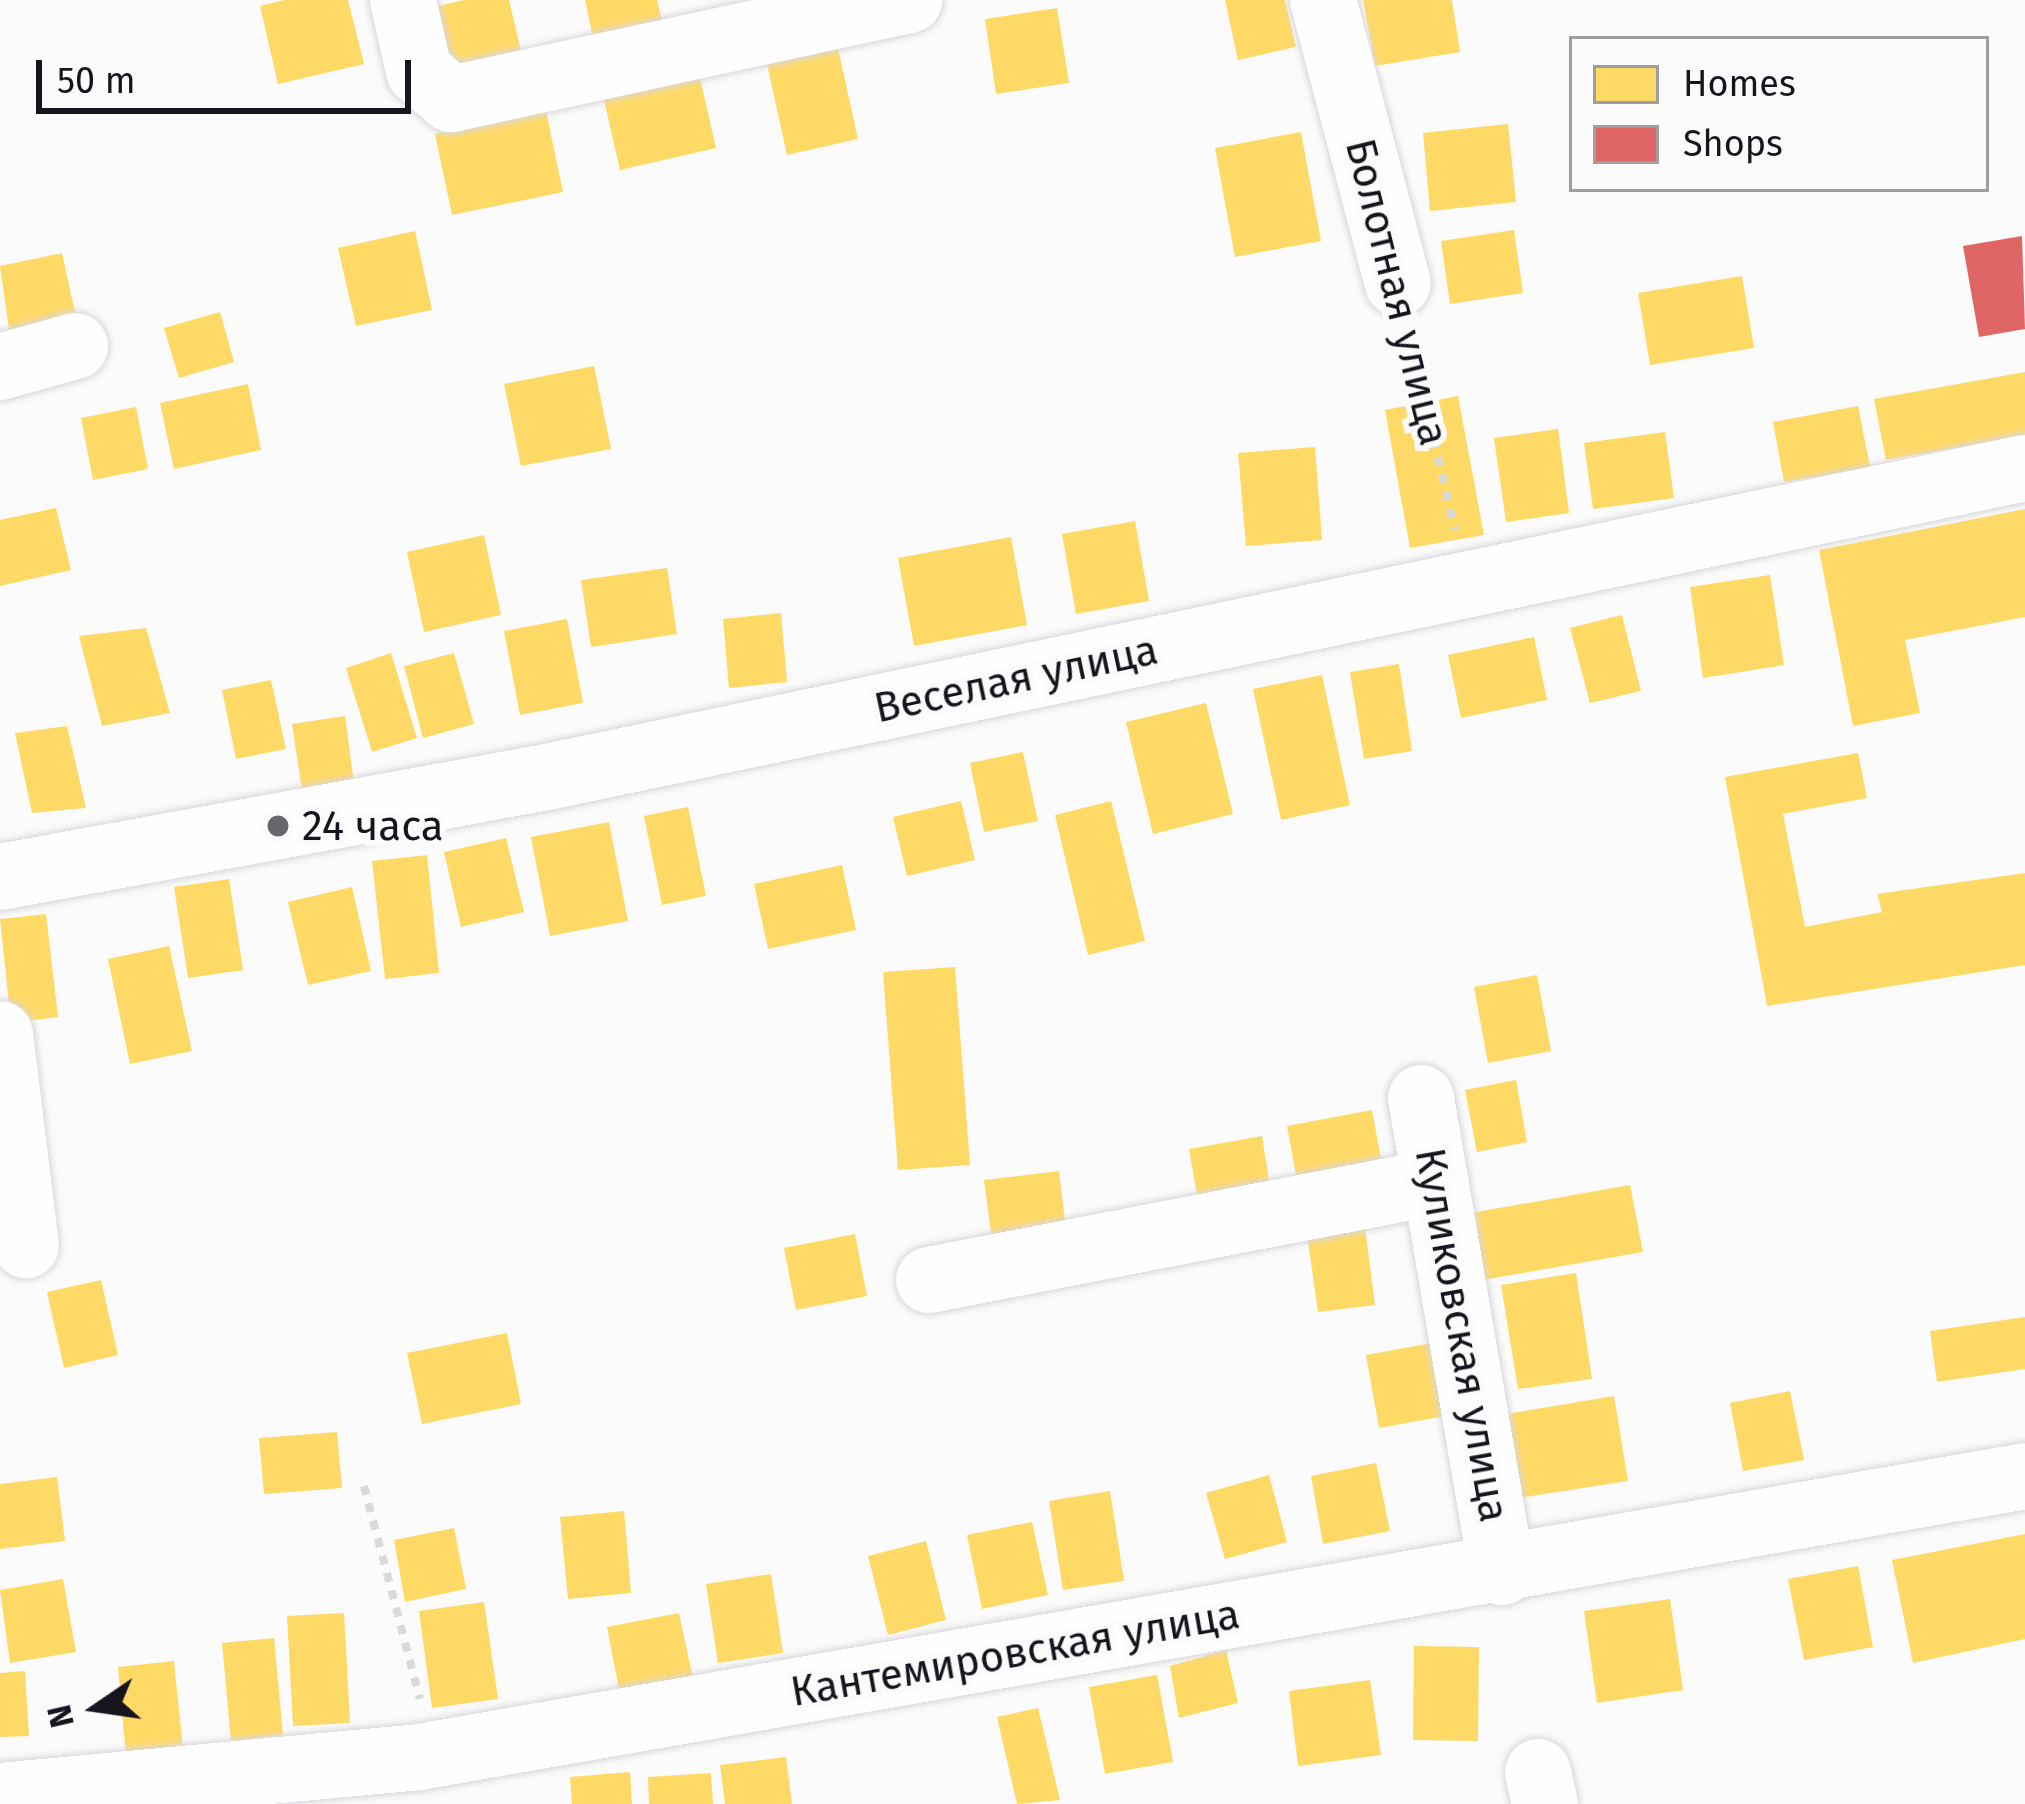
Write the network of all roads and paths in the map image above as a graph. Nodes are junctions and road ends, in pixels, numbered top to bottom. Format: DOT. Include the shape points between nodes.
graph roads {
  1 [pos="403,0"];
  2 [pos="909,0"];
  3 [pos="1323,0"];
  4 [pos="1397,283"];
  5 [pos="75,346"];
  6 [pos="0,367"];
  7 [pos="2025,468"];
  8 [pos="1467,584"];
  9 [pos="1,867"];
  10 [pos="0,1034"];
  11 [pos="1421,1098"];
  12 [pos="1436,1183"];
  13 [pos="26,1245"];
  14 [pos="928,1280"];
  15 [pos="2025,1476"];
  16 [pos="364,1486"];
  17 [pos="1502,1572"];
  18 [pos="426,1772"];
  19 [pos="0,1796"];
  1 -- 2 [label="street" via="419,71 451,99"];
  3 -- 4 [label="street, Болотная улица"];
  4 -- 8 [label="path, Болотная улица"];
  5 -- 6 [label="street"];
  7 -- 8 [label="street, Веселая улица"];
  8 -- 9 [label="street, Веселая улица"];
  10 -- 13 [label="street"];
  11 -- 12 [label="street, Куликовская улица"];
  12 -- 14 [label="street"];
  12 -- 17 [label="street, Куликовская улица"];
  15 -- 17 [label="street, Кантемировская улица"];
  16 -- 18 [label="path"];
  17 -- 18 [label="street, Кантемировская улица"];
  18 -- 19 [label="street, Кантемировская улица"];
}
